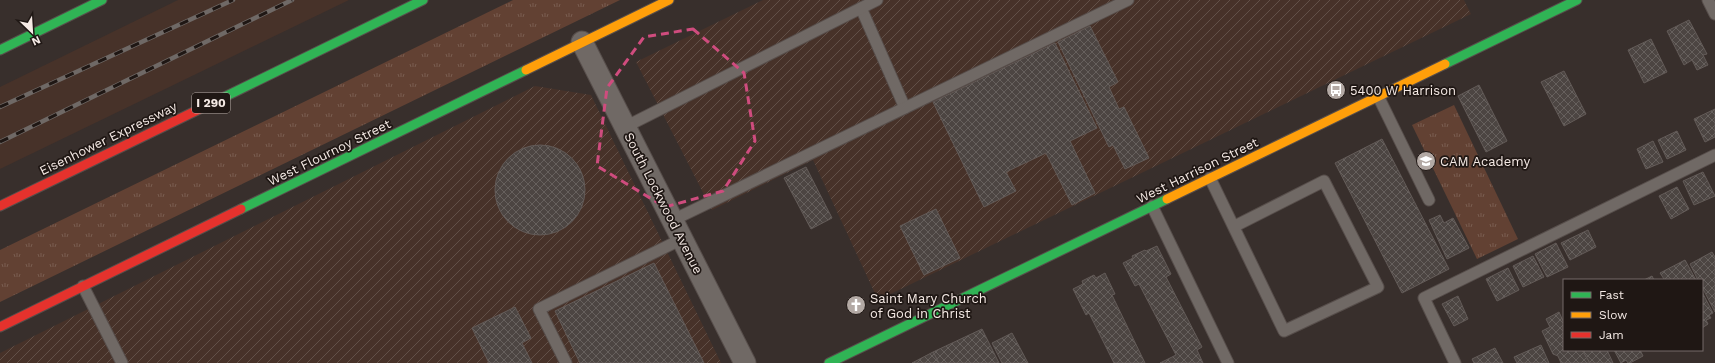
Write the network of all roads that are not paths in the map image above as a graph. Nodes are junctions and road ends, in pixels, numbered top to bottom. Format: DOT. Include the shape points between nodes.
graph roads {
  1 [pos="102,0"];
  2 [pos="423,0"];
  3 [pos="669,0"];
  4 [pos="877,0"];
  5 [pos="1128,0"];
  6 [pos="1577,0"];
  7 [pos="1708,0"];
  8 [pos="860,8"];
  9 [pos="1715,14"];
  10 [pos="582,42"];
  11 [pos="0,50"];
  12 [pos="1378,96"];
  13 [pos="905,108"];
  14 [pos="625,127"];
  15 [pos="1715,155"];
  16 [pos="1210,178"];
  17 [pos="1429,200"];
  18 [pos="0,206"];
  19 [pos="1152,206"];
  20 [pos="673,220"];
  21 [pos="1234,226"];
  22 [pos="682,239"];
  23 [pos="83,286"];
  24 [pos="0,327"];
  25 [pos="122,363"];
  26 [pos="566,363"];
  27 [pos="745,363"];
  28 [pos="829,363"];
  29 [pos="1228,363"];
  30 [pos="1455,363"];
  1 -- 11 [label="main road"];
  2 -- 18 [label="main road, Eisenhower Expressway / I 290"];
  3 -- 10 [label="main road, West Flournoy Street"];
  4 -- 8 [label="lane"];
  5 -- 13 [label="lane"];
  6 -- 12 [label="main road, West Harrison Street"];
  7 -- 9 [label="lane"];
  8 -- 13 [label="lane"];
  8 -- 14 [label="lane"];
  10 -- 14 [label="street, South Lockwood Avenue"];
  10 -- 23 [label="main road, West Flournoy Street"];
  12 -- 16 [label="main road, West Harrison Street"];
  12 -- 17 [label="lane"];
  13 -- 20 [label="lane"];
  14 -- 20 [label="street, South Lockwood Avenue"];
  15 -- 30 [label="lane" via="1424,298"];
  16 -- 19 [label="main road, West Harrison Street"];
  16 -- 21 [label="lane"];
  19 -- 28 [label="main road, West Harrison Street"];
  19 -- 29 [label="lane"];
  20 -- 22 [label="street, South Lockwood Avenue"];
  21 -- 21 [label="lane" via="1284,331 1378,286 1324,181"];
  22 -- 26 [label="lane" via="539,309"];
  22 -- 27 [label="street, South Lockwood Avenue"];
  23 -- 24 [label="main road, West Flournoy Street"];
  23 -- 25 [label="lane"];
}
